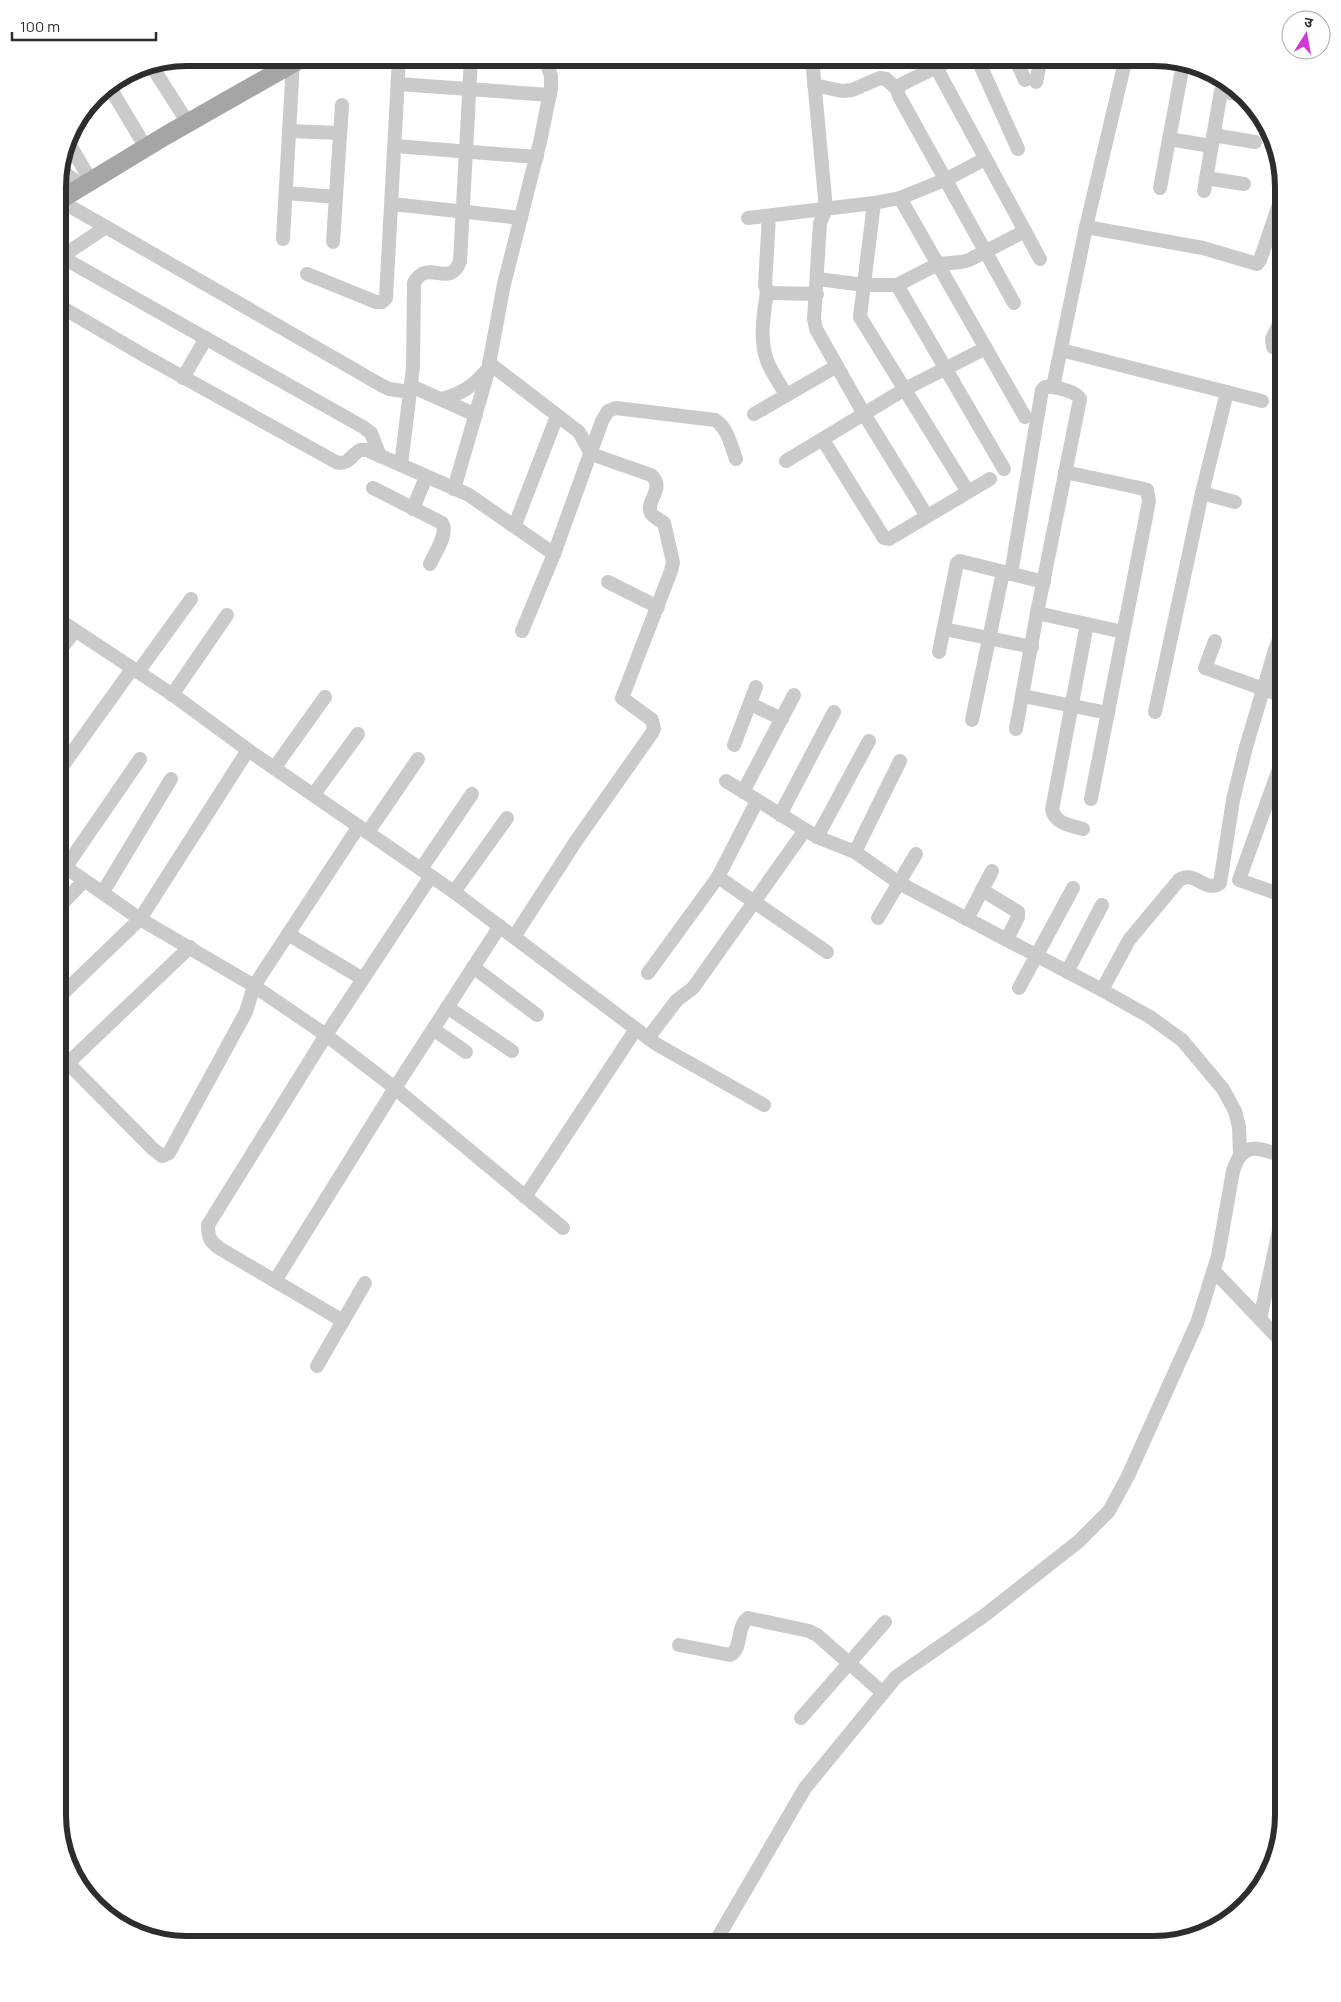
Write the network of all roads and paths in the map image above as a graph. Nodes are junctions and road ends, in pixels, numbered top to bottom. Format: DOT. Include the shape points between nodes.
graph roads {
  1 [pos="287,66"];
  2 [pos="297,66"];
  3 [pos="399,66"];
  4 [pos="470,66"];
  5 [pos="548,66"];
  6 [pos="813,67"];
  7 [pos="927,67"];
  8 [pos="936,67"];
  9 [pos="981,67"];
  10 [pos="1021,67"];
  11 [pos="1037,67"];
  12 [pos="1124,67"];
  13 [pos="155,71"];
  14 [pos="1181,75"];
  15 [pos="398,84"];
  16 [pos="814,85"];
  17 [pos="897,89"];
  18 [pos="469,90"];
  19 [pos="1227,91"];
  20 [pos="113,92"];
  21 [pos="550,95"];
  22 [pos="342,105"];
  23 [pos="188,123"];
  24 [pos="289,131"];
  25 [pos="340,133"];
  26 [pos="1169,139"];
  27 [pos="1212,140"];
  28 [pos="1255,142"];
  29 [pos="395,146"];
  30 [pos="146,148"];
  31 [pos="1018,149"];
  32 [pos="466,150"];
  33 [pos="72,151"];
  34 [pos="537,157"];
  35 [pos="984,159"];
  36 [pos="68,174"];
  37 [pos="946,179"];
  38 [pos="87,183"];
  39 [pos="1244,184"];
  40 [pos="1160,188"];
  41 [pos="286,193"];
  42 [pos="67,195"];
  43 [pos="336,197"];
  44 [pos="900,198"];
  45 [pos="874,203"];
  46 [pos="392,204"];
  47 [pos="67,205"];
  48 [pos="826,209"];
  49 [pos="462,212"];
  50 [pos="769,216"];
  51 [pos="521,218"];
  52 [pos="748,218"];
  53 [pos="1275,218"];
  54 [pos="106,227"];
  55 [pos="1086,227"];
  56 [pos="1025,231"];
  57 [pos="283,239"];
  58 [pos="333,242"];
  59 [pos="67,252"];
  60 [pos="985,253"];
  61 [pos="1040,259"];
  62 [pos="67,261"];
  63 [pos="938,264"];
  64 [pos="307,274"];
  65 [pos="818,279"];
  66 [pos="864,285"];
  67 [pos="898,285"];
  68 [pos="767,291"];
  69 [pos="816,294"];
  70 [pos="1014,303"];
  71 [pos="67,310"];
  72 [pos="1275,333"];
  73 [pos="206,338"];
  74 [pos="1275,347"];
  75 [pos="986,348"];
  76 [pos="1062,350"];
  77 [pos="837,366"];
  78 [pos="488,367"];
  79 [pos="945,369"];
  80 [pos="183,378"];
  81 [pos="1053,387"];
  82 [pos="411,389"];
  83 [pos="905,390"];
  84 [pos="1227,392"];
  85 [pos="786,395"];
  86 [pos="442,400"];
  87 [pos="1262,401"];
  88 [pos="754,414"];
  89 [pos="864,414"];
  90 [pos="476,415"];
  91 [pos="557,416"];
  92 [pos="1025,417"];
  93 [pos="823,440"];
  94 [pos="591,454"];
  95 [pos="380,456"];
  96 [pos="736,459"];
  97 [pos="786,461"];
  98 [pos="401,465"];
  99 [pos="1004,469"];
  100 [pos="1065,472"];
  101 [pos="426,477"];
  102 [pos="990,479"];
  103 [pos="373,488"];
  104 [pos="454,489"];
  105 [pos="968,492"];
  106 [pos="1202,493"];
  107 [pos="1235,502"];
  108 [pos="413,509"];
  109 [pos="927,516"];
  110 [pos="515,525"];
  111 [pos="554,554"];
  112 [pos="430,564"];
  113 [pos="1007,573"];
  114 [pos="608,582"];
  115 [pos="1044,582"];
  116 [pos="191,599"];
  117 [pos="658,607"];
  118 [pos="1037,613"];
  119 [pos="226,615"];
  120 [pos="1087,624"];
  121 [pos="67,625"];
  122 [pos="944,629"];
  123 [pos="76,631"];
  124 [pos="522,631"];
  125 [pos="1123,632"];
  126 [pos="988,639"];
  127 [pos="1215,641"];
  128 [pos="67,642"];
  129 [pos="1032,648"];
  130 [pos="939,652"];
  131 [pos="1275,660"];
  132 [pos="135,670"];
  133 [pos="756,687"];
  134 [pos="1263,689"];
  135 [pos="1275,693"];
  136 [pos="172,695"];
  137 [pos="794,695"];
  138 [pos="1023,696"];
  139 [pos="325,697"];
  140 [pos="750,704"];
  141 [pos="1072,706"];
  142 [pos="834,712"];
  143 [pos="1155,712"];
  144 [pos="1108,713"];
  145 [pos="782,719"];
  146 [pos="972,720"];
  147 [pos="1016,729"];
  148 [pos="358,734"];
  149 [pos="868,741"];
  150 [pos="734,745"];
  151 [pos="248,750"];
  152 [pos="418,759"];
  153 [pos="140,760"];
  154 [pos="67,761"];
  155 [pos="900,761"];
  156 [pos="275,767"];
  157 [pos="172,779"];
  158 [pos="726,781"];
  159 [pos="1275,782"];
  160 [pos="743,792"];
  161 [pos="314,794"];
  162 [pos="472,794"];
  163 [pos="1091,799"];
  164 [pos="757,801"];
  165 [pos="780,815"];
  166 [pos="507,818"];
  167 [pos="363,829"];
  168 [pos="1083,829"];
  169 [pos="811,834"];
  170 [pos="855,852"];
  171 [pos="916,854"];
  172 [pos="67,858"];
  173 [pos="67,869"];
  174 [pos="992,871"];
  175 [pos="426,873"];
  176 [pos="718,877"];
  177 [pos="84,881"];
  178 [pos="899,883"];
  179 [pos="1073,888"];
  180 [pos="982,890"];
  181 [pos="103,892"];
  182 [pos="454,892"];
  183 [pos="1275,893"];
  184 [pos="67,899"];
  185 [pos="756,903"];
  186 [pos="1102,905"];
  187 [pos="878,918"];
  188 [pos="140,919"];
  189 [pos="967,919"];
  190 [pos="500,926"];
  191 [pos="288,934"];
  192 [pos="514,936"];
  193 [pos="1007,939"];
  194 [pos="190,947"];
  195 [pos="827,952"];
  196 [pos="1037,955"];
  197 [pos="473,967"];
  198 [pos="1067,972"];
  199 [pos="648,973"];
  200 [pos="363,979"];
  201 [pos="254,986"];
  202 [pos="1020,988"];
  203 [pos="67,990"];
  204 [pos="1102,990"];
  205 [pos="447,1007"];
  206 [pos="537,1015"];
  207 [pos="433,1029"];
  208 [pos="636,1029"];
  209 [pos="326,1035"];
  210 [pos="648,1038"];
  211 [pos="512,1051"];
  212 [pos="466,1052"];
  213 [pos="66,1055"];
  214 [pos="66,1061"];
  215 [pos="395,1088"];
  216 [pos="764,1104"];
  217 [pos="1275,1153"];
  218 [pos="1240,1154"];
  219 [pos="525,1197"];
  220 [pos="563,1228"];
  221 [pos="1275,1252"];
  222 [pos="1214,1271"];
  223 [pos="275,1280"];
  224 [pos="365,1282"];
  225 [pos="1260,1319"];
  226 [pos="343,1321"];
  227 [pos="1275,1334"];
  228 [pos="317,1366"];
  229 [pos="885,1622"];
  230 [pos="679,1645"];
  231 [pos="849,1662"];
  232 [pos="883,1693"];
  233 [pos="801,1718"];
  234 [pos="719,1936"];
  1 -- 23 [label="main road"];
  2 -- 24 [label="street"];
  3 -- 15 [label="street"];
  4 -- 18 [label="street"];
  5 -- 21 [label="street" via="552,76"];
  6 -- 16 [label="street"];
  7 -- 17 [label="street"];
  8 -- 35 [label="street"];
  9 -- 31 [label="street"];
  10 -- 11 [label="street" via="1030,81"];
  12 -- 55 [label="street"];
  13 -- 23 [label="street"];
  14 -- 26 [label="street"];
  15 -- 18 [label="street"];
  15 -- 29 [label="street"];
  16 -- 17 [label="street" via="852,90 880,78"];
  16 -- 48 [label="street"];
  17 -- 37 [label="street"];
  18 -- 21 [label="street"];
  18 -- 32 [label="street"];
  19 -- 27 [label="street" via="1221,91"];
  20 -- 30 [label="street"];
  21 -- 34 [label="street"];
  22 -- 25 [label="street"];
  23 -- 30 [label="main road"];
  24 -- 25 [label="street"];
  24 -- 41 [label="street"];
  25 -- 43 [label="street"];
  26 -- 27 [label="street"];
  26 -- 40 [label="street"];
  27 -- 28 [label="street"];
  27 -- 39 [label="street" via="1205,185"];
  29 -- 32 [label="street"];
  29 -- 46 [label="street"];
  30 -- 38 [label="main road"];
  32 -- 34 [label="street"];
  32 -- 49 [label="street"];
  33 -- 38 [label="street"];
  34 -- 51 [label="street"];
  35 -- 37 [label="street"];
  35 -- 56 [label="street"];
  36 -- 38 [label="street"];
  37 -- 44 [label="street"];
  37 -- 60 [label="street"];
  38 -- 42 [label="main road"];
  41 -- 43 [label="street"];
  41 -- 57 [label="street"];
  43 -- 58 [label="street"];
  44 -- 45 [label="street"];
  44 -- 63 [label="street"];
  45 -- 48 [label="street"];
  45 -- 66 [label="street"];
  46 -- 49 [label="street"];
  46 -- 64 [label="street" via="388,290 382,302 363,298"];
  47 -- 54 [label="street"];
  48 -- 50 [label="street"];
  48 -- 65 [label="street" via="820,223"];
  49 -- 51 [label="street"];
  49 -- 82 [label="street" via="457,268 446,274 425,271 414,283 415,343"];
  50 -- 52 [label="street"];
  50 -- 68 [label="street"];
  51 -- 78 [label="street"];
  53 -- 55 [label="street" via="1257,264 1203,248"];
  54 -- 59 [label="street"];
  54 -- 82 [label="street" via="380,386"];
  55 -- 76 [label="street"];
  56 -- 60 [label="street"];
  56 -- 61 [label="street"];
  60 -- 63 [label="street" via="961,262"];
  60 -- 70 [label="street"];
  62 -- 73 [label="street"];
  63 -- 67 [label="street"];
  63 -- 75 [label="street"];
  65 -- 66 [label="street"];
  65 -- 69 [label="street"];
  66 -- 67 [label="street"];
  66 -- 83 [label="street" via="860,317"];
  67 -- 79 [label="street"];
  68 -- 69 [label="street"];
  68 -- 85 [label="street" via="763,345"];
  69 -- 77 [label="street" via="816,329"];
  71 -- 80 [label="street"];
  72 -- 74 [label="street" via="1272,339"];
  73 -- 80 [label="street"];
  73 -- 95 [label="street" via="363,427 371,433"];
  75 -- 79 [label="street"];
  75 -- 92 [label="street"];
  76 -- 81 [label="street"];
  76 -- 84 [label="street"];
  77 -- 85 [label="street"];
  77 -- 89 [label="street"];
  78 -- 86 [label="street" via="475,384"];
  78 -- 90 [label="street"];
  78 -- 91 [label="street"];
  79 -- 83 [label="street"];
  79 -- 99 [label="street"];
  80 -- 95 [label="street" via="336,462 347,462 360,450"];
  81 -- 100 [label="street" via="1076,394 1080,399"];
  81 -- 113 [label="street" via="1042,390"];
  82 -- 86 [label="street"];
  82 -- 98 [label="street"];
  83 -- 89 [label="street"];
  83 -- 105 [label="street"];
  84 -- 87 [label="street"];
  84 -- 106 [label="street"];
  85 -- 88 [label="street"];
  86 -- 90 [label="street"];
  89 -- 93 [label="street"];
  89 -- 109 [label="street"];
  90 -- 104 [label="street"];
  91 -- 94 [label="street" via="579,432"];
  91 -- 110 [label="street"];
  93 -- 97 [label="street"];
  93 -- 109 [label="street" via="884,538 889,539"];
  94 -- 96 [label="street" via="602,421 608,412 616,408 715,420 725,430"];
  94 -- 111 [label="street"];
  94 -- 117 [label="street" via="655,479 657,484 650,509 652,515 664,523 673,562"];
  95 -- 98 [label="street"];
  98 -- 101 [label="street"];
  100 -- 115 [label="street"];
  100 -- 125 [label="street" via="1140,488 1149,494"];
  101 -- 104 [label="street"];
  101 -- 108 [label="street"];
  102 -- 105 [label="street"];
  103 -- 108 [label="street"];
  104 -- 110 [label="street"];
  105 -- 109 [label="street"];
  106 -- 107 [label="street"];
  106 -- 143 [label="street"];
  108 -- 112 [label="street" via="442,523 444,528"];
  110 -- 111 [label="street"];
  111 -- 124 [label="street"];
  113 -- 115 [label="street"];
  113 -- 122 [label="street" via="960,561 957,563"];
  113 -- 126 [label="street"];
  114 -- 117 [label="street"];
  115 -- 118 [label="street"];
  116 -- 132 [label="street"];
  117 -- 192 [label="street" via="622,698 652,720 652,733"];
  118 -- 120 [label="street"];
  118 -- 129 [label="street"];
  119 -- 136 [label="street"];
  120 -- 125 [label="street"];
  120 -- 141 [label="street"];
  121 -- 123 [label="street"];
  122 -- 126 [label="street"];
  122 -- 130 [label="street"];
  123 -- 128 [label="street"];
  123 -- 132 [label="street"];
  125 -- 144 [label="street"];
  126 -- 129 [label="street"];
  126 -- 146 [label="street"];
  127 -- 134 [label="street" via="1205,668"];
  129 -- 138 [label="street"];
  131 -- 134 [label="street"];
  132 -- 136 [label="street"];
  132 -- 154 [label="street"];
  133 -- 140 [label="street"];
  134 -- 135 [label="street"];
  134 -- 204 [label="street" via="1233,800 1220,883 1210,887 1190,877 1184,876 1179,880 1129,940"];
  136 -- 151 [label="street"];
  137 -- 145 [label="street"];
  138 -- 141 [label="street"];
  138 -- 147 [label="street"];
  139 -- 156 [label="street"];
  140 -- 145 [label="street"];
  140 -- 150 [label="street"];
  141 -- 144 [label="street"];
  141 -- 168 [label="street" via="1052,810 1059,822"];
  142 -- 165 [label="street"];
  144 -- 163 [label="street"];
  145 -- 160 [label="street"];
  148 -- 161 [label="street"];
  149 -- 169 [label="street"];
  151 -- 156 [label="street"];
  151 -- 188 [label="street"];
  152 -- 167 [label="street"];
  153 -- 172 [label="street"];
  155 -- 170 [label="street"];
  156 -- 161 [label="street"];
  157 -- 181 [label="street"];
  158 -- 160 [label="street"];
  159 -- 183 [label="street" via="1239,880"];
  160 -- 164 [label="street"];
  161 -- 167 [label="street"];
  162 -- 175 [label="street"];
  164 -- 165 [label="street"];
  164 -- 176 [label="street"];
  165 -- 169 [label="street"];
  166 -- 182 [label="street"];
  167 -- 175 [label="street"];
  167 -- 191 [label="street"];
  169 -- 170 [label="street"];
  169 -- 185 [label="street"];
  170 -- 178 [label="street"];
  171 -- 178 [label="street"];
  173 -- 177 [label="street"];
  174 -- 180 [label="street"];
  175 -- 182 [label="street"];
  175 -- 200 [label="street"];
  176 -- 185 [label="street"];
  176 -- 199 [label="street"];
  177 -- 181 [label="street"];
  177 -- 184 [label="street"];
  178 -- 187 [label="street"];
  178 -- 189 [label="street"];
  179 -- 196 [label="street"];
  180 -- 189 [label="street"];
  180 -- 193 [label="street" via="1018,912"];
  181 -- 188 [label="street"];
  182 -- 190 [label="street"];
  185 -- 195 [label="street"];
  185 -- 210 [label="street" via="693,988 677,1000"];
  186 -- 198 [label="street"];
  188 -- 194 [label="street"];
  188 -- 203 [label="street"];
  189 -- 193 [label="street"];
  190 -- 192 [label="street"];
  190 -- 197 [label="street"];
  191 -- 200 [label="street"];
  191 -- 201 [label="street"];
  192 -- 208 [label="street"];
  193 -- 196 [label="street"];
  194 -- 201 [label="street"];
  194 -- 213 [label="street"];
  196 -- 198 [label="street"];
  196 -- 202 [label="street"];
  197 -- 205 [label="street"];
  197 -- 206 [label="street"];
  198 -- 204 [label="street"];
  200 -- 209 [label="street"];
  201 -- 209 [label="street"];
  201 -- 214 [label="street" via="236,1032 170,1152 162,1156"];
  204 -- 218 [label="street" via="1150,1017 1191,1048 1223,1089 1235,1111"];
  205 -- 207 [label="street"];
  205 -- 211 [label="street"];
  207 -- 212 [label="street"];
  207 -- 215 [label="street"];
  208 -- 210 [label="street"];
  208 -- 219 [label="street"];
  209 -- 215 [label="street"];
  209 -- 223 [label="street" via="208,1226 211,1242"];
  210 -- 216 [label="street"];
  215 -- 219 [label="street"];
  215 -- 223 [label="street"];
  217 -- 218 [label="street" via="1249,1148"];
  218 -- 222 [label="street" via="1232,1171"];
  219 -- 220 [label="street"];
  221 -- 225 [label="street"];
  222 -- 225 [label="street"];
  222 -- 232 [label="street" via="1198,1323 1109,1511 1095,1527 1038,1574 902,1672"];
  223 -- 226 [label="street"];
  224 -- 226 [label="street"];
  225 -- 227 [label="street"];
  226 -- 228 [label="street"];
  229 -- 231 [label="street"];
  230 -- 231 [label="street" via="730,1655 735,1650 743,1622 752,1617 809,1630"];
  231 -- 232 [label="street"];
  231 -- 233 [label="street"];
  232 -- 234 [label="street" via="806,1788"];
}
